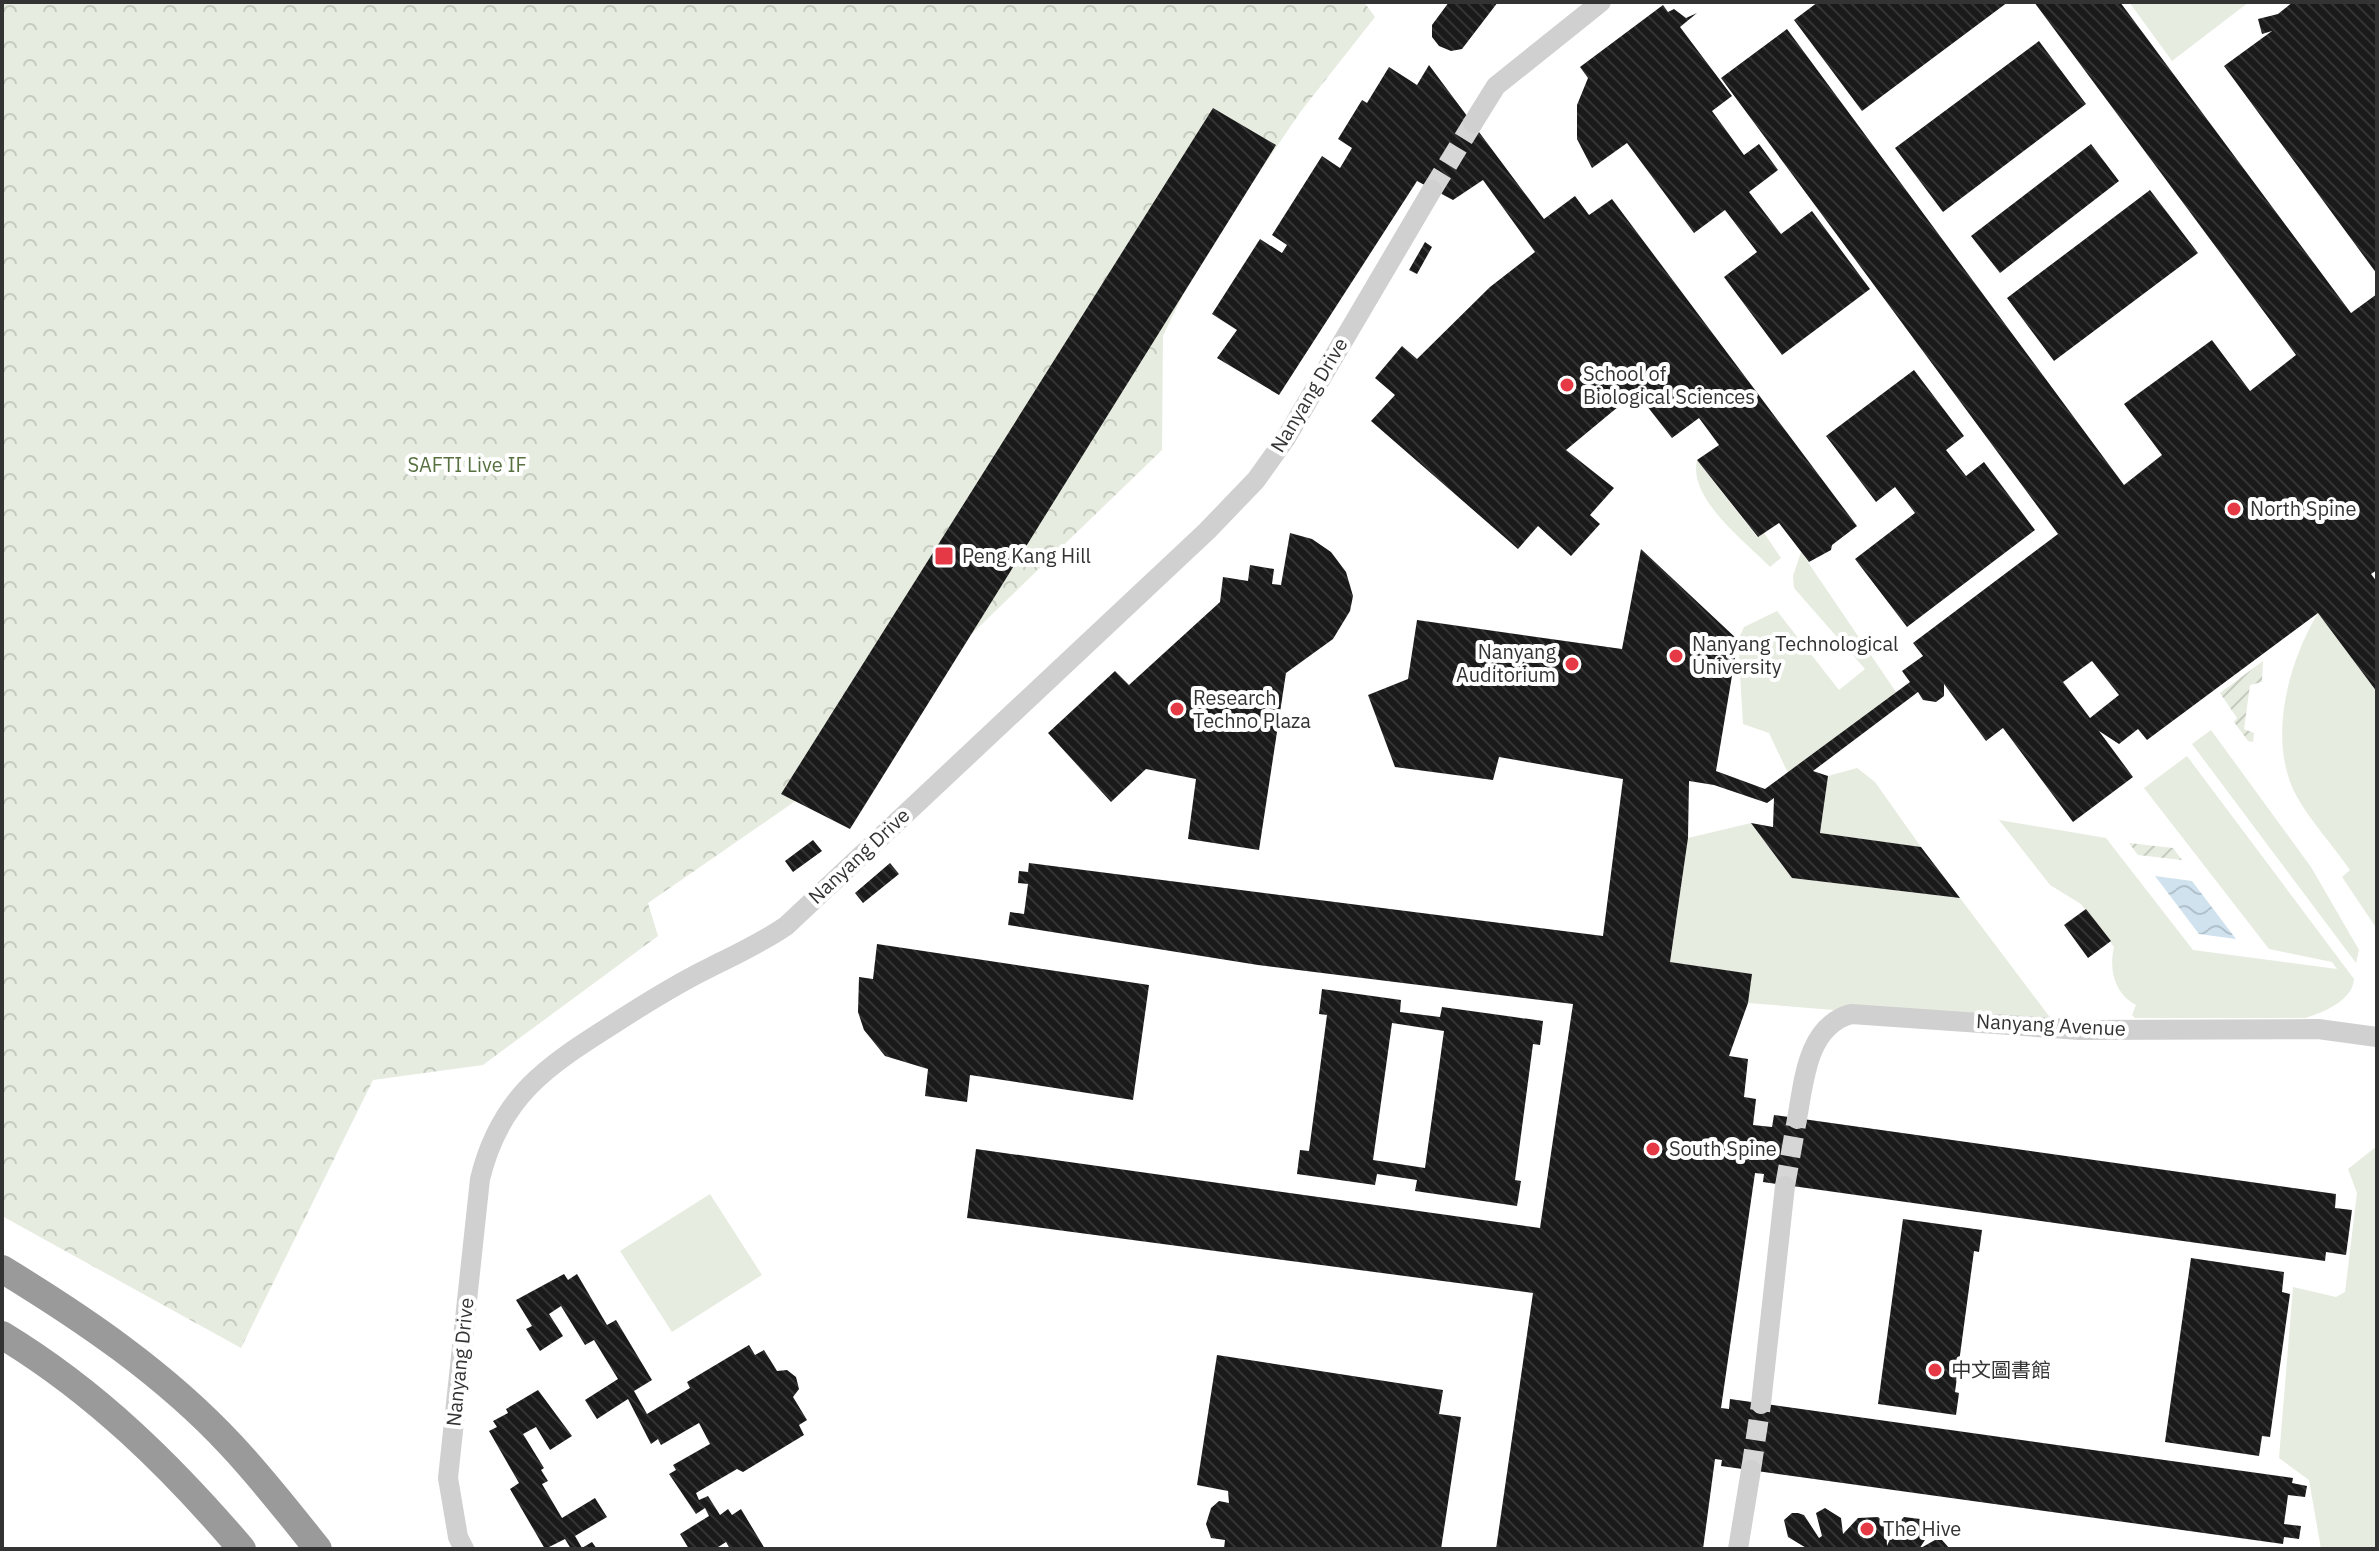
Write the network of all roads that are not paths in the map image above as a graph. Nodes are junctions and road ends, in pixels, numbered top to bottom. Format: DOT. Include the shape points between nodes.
graph roads {
  1 [pos="1601,2"];
  2 [pos="1473,123"];
  3 [pos="1432,190"];
  4 [pos="2377,1037"];
  5 [pos="1797,1119"];
  6 [pos="1785,1186"];
  7 [pos="2,1269"];
  8 [pos="2,1335"];
  9 [pos="1761,1404"];
  10 [pos="1751,1470"];
  11 [pos="242,1549"];
  12 [pos="318,1549"];
  13 [pos="464,1549"];
  14 [pos="1738,1549"];
  1 -- 2 [label="street" via="1496,86"];
  3 -- 13 [label="street, Nanyang Drive" via="1286,438 1256,480 1207,531 786,926 655,998 559,1059 508,1110 486,1152 480,1179 448,1478"];
  4 -- 5 [label="street, Nanyang Avenue" via="2318,1029 2080,1030 1851,1014 1838,1018 1817,1042 1806,1066"];
  6 -- 9 [label="street"];
  7 -- 12 [label="highway" via="98,1330 199,1414 256,1472"];
  8 -- 11 [label="highway" via="53,1367 142,1440"];
  10 -- 14 [label="street"];
}
